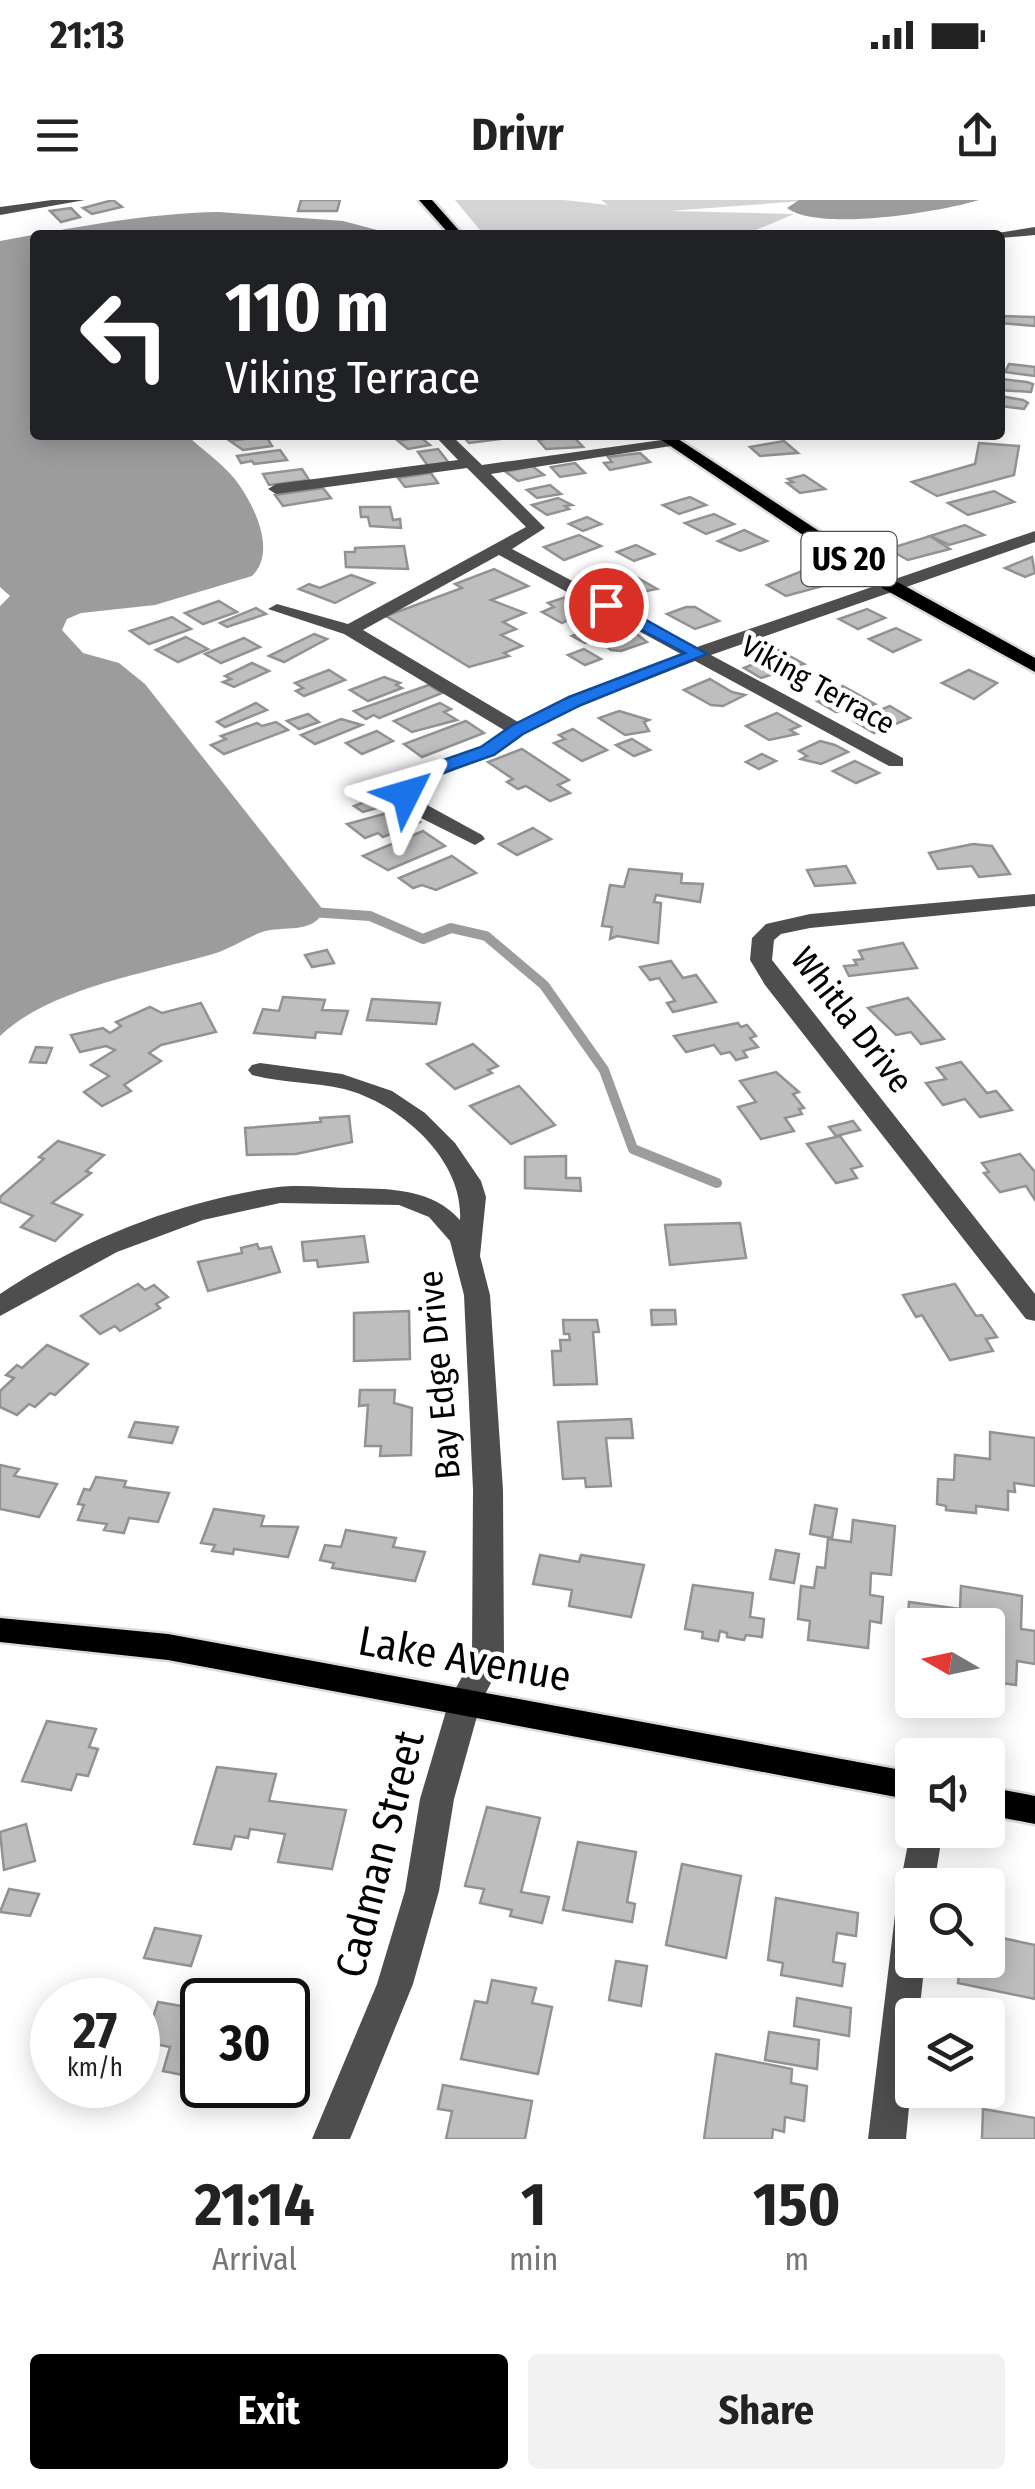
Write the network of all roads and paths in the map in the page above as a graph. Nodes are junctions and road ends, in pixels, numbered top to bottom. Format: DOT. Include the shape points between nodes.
graph roads {
  1 [pos="79,200"];
  2 [pos="424,200"];
  3 [pos="0,211"];
  4 [pos="452,230"];
  5 [pos="1035,230"];
  6 [pos="1005,233"];
  7 [pos="447,440"];
  8 [pos="652,440"];
  9 [pos="669,440"];
  10 [pos="474,466"];
  11 [pos="276,488"];
  12 [pos="1035,536"];
  13 [pos="500,549"];
  14 [pos="888,584"];
  15 [pos="277,609"];
  16 [pos="350,630"];
  17 [pos="698,654"];
  18 [pos="1035,666"];
  19 [pos="517,730"];
  20 [pos="896,762"];
  21 [pos="475,839"];
  22 [pos="1035,900"];
  23 [pos="260,1070"];
  24 [pos="469,1262"];
  25 [pos="0,1307"];
  26 [pos="1035,1312"];
  27 [pos="0,1630"];
  28 [pos="465,1701"];
  29 [pos="895,1783"];
  30 [pos="1005,1804"];
  31 [pos="1035,1810"];
  32 [pos="905,1978"];
  33 [pos="331,2139"];
  34 [pos="887,2139"];
  1 -- 3 [label="street"];
  2 -- 4 [label="main road"];
  5 -- 6 [label="street"];
  7 -- 10 [label="street"];
  8 -- 10 [label="street"];
  9 -- 14 [label="main road, US 20"];
  10 -- 11 [label="street"];
  10 -- 13 [label="street" via="538,528"];
  12 -- 14 [label="street"];
  13 -- 16 [label="street"];
  13 -- 17 [label="street, Viking Terrace"];
  14 -- 17 [label="street"];
  14 -- 18 [label="main road, US 20"];
  15 -- 16 [label="street"];
  16 -- 19 [label="street"];
  17 -- 19 [label="street"];
  17 -- 20 [label="street, Viking Terrace"];
  19 -- 21 [label="street" via="487,751 403,783 427,814"];
  22 -- 26 [label="street, Whitla Drive" via="810,921 774,930 760,952 773,980"];
  23 -- 24 [label="street" via="365,1088 388,1098 448,1149 473,1198"];
  24 -- 25 [label="street, Bay Edge Drive" via="456,1230 425,1204 379,1194 280,1195 189,1216 108,1246"];
  24 -- 28 [label="street, Bay Edge Drive" via="477,1295 488,1490 488,1658"];
  27 -- 28 [label="main road, Lake Avenue" via="168,1647"];
  28 -- 29 [label="main road, Lake Avenue"];
  28 -- 33 [label="street, Cadman Street" via="395,1984"];
  30 -- 31 [label="main road"];
  32 -- 34 [label="street"];
}
